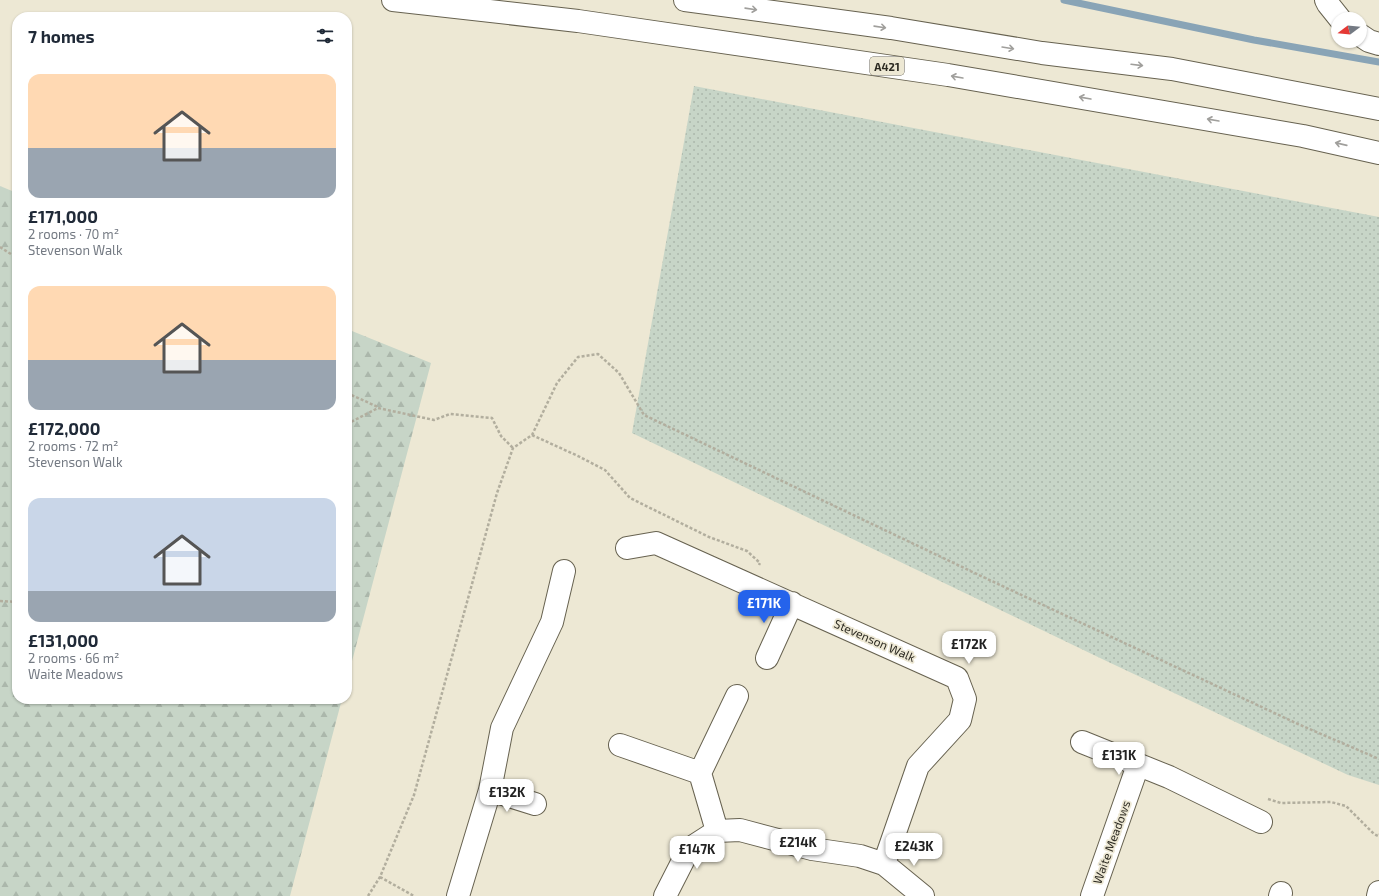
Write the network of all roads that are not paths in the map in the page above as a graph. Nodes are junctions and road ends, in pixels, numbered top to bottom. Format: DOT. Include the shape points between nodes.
graph roads {
  1 [pos="393,0"];
  2 [pos="685,0"];
  3 [pos="1367,40"];
  4 [pos="1379,44"];
  5 [pos="1379,109"];
  6 [pos="1379,153"];
  7 [pos="627,548"];
  8 [pos="564,571"];
  9 [pos="792,603"];
  10 [pos="767,658"];
  11 [pos="737,696"];
  12 [pos="1082,742"];
  13 [pos="620,745"];
  14 [pos="1138,765"];
  15 [pos="700,773"];
  16 [pos="490,790"];
  17 [pos="535,804"];
  18 [pos="1261,822"];
  19 [pos="717,831"];
  20 [pos="884,864"];
  21 [pos="1379,892"];
  22 [pos="919,895"];
  23 [pos="458,896"];
  24 [pos="665,896"];
  25 [pos="1092,896"];
  26 [pos="1378,896"];
  6 -- 1 [label="main road, A421, one-way" via="1303,136 948,75 578,21"];
  2 -- 5 [label="main road, one-way" via="1172,70"];
  3 -- 4 [label="main road"];
  7 -- 9 [label="main road, Stevenson Walk" via="656,542"];
  8 -- 16 [label="main road" via="552,622 502,728"];
  9 -- 10 [label="main road"];
  9 -- 20 [label="main road, Stevenson Walk" via="957,678 965,699 960,720 918,766"];
  11 -- 15 [label="main road"];
  12 -- 14 [label="main road"];
  13 -- 15 [label="main road"];
  14 -- 18 [label="main road" via="1169,777"];
  14 -- 25 [label="main road, Waite Meadows"];
  15 -- 19 [label="main road"];
  16 -- 17 [label="main road"];
  16 -- 23 [label="main road"];
  19 -- 20 [label="main road" via="740,830 812,849 860,856"];
  19 -- 24 [label="main road" via="689,849"];
  20 -- 22 [label="main road"];
  21 -- 26 [label="main road"];
}
